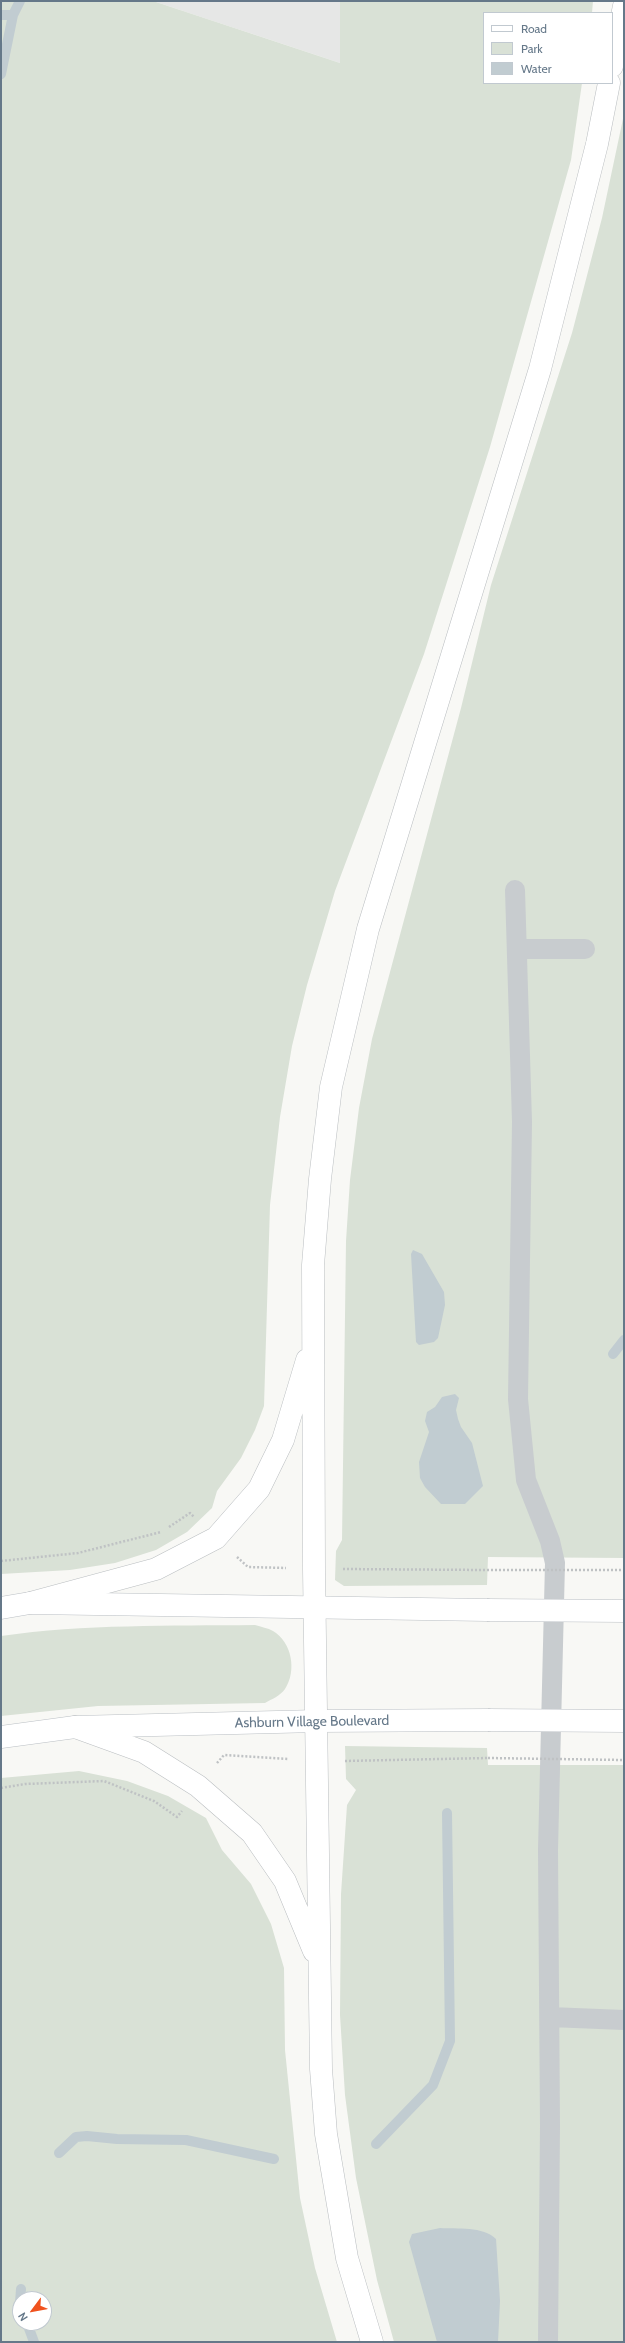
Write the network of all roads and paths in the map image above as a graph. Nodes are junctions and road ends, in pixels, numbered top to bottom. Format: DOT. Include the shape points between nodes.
graph roads {
  1 [pos="624,6"];
  2 [pos="613,61"];
  3 [pos="609,84"];
  4 [pos="516,890"];
  5 [pos="585,948"];
  6 [pos="517,949"];
  7 [pos="314,1338"];
  8 [pos="487,1570"];
  9 [pos="624,1570"];
  10 [pos="30,1603"];
  11 [pos="316,1606"];
  12 [pos="1,1608"];
  13 [pos="624,1610"];
  14 [pos="316,1721"];
  15 [pos="624,1721"];
  16 [pos="75,1727"];
  17 [pos="1,1737"];
  18 [pos="624,1760"];
  19 [pos="318,1761"];
  20 [pos="198,1786"];
  21 [pos="1,1788"];
  22 [pos="319,1961"];
  23 [pos="550,2017"];
  24 [pos="624,2020"];
  25 [pos="372,2342"];
  26 [pos="548,2342"];
  1 -- 2 [label="main road"];
  3 -- 7 [label="main road" via="540,369 368,929 335,1072 320,1179 313,1265"];
  4 -- 6 [label="lane"];
  5 -- 6 [label="lane"];
  6 -- 23 [label="lane" via="522,1122 518,1399 526,1480 545,1526 555,1563 548,1850"];
  7 -- 10 [label="main road" via="283,1440 259,1489 216,1538 156,1569"];
  7 -- 11 [label="main road"];
  8 -- 9 [label="path, bridge"];
  10 -- 11 [label="main road"];
  10 -- 12 [label="main road"];
  11 -- 13 [label="main road, bridge"];
  11 -- 14 [label="main road"];
  14 -- 15 [label="main road, Ashburn Village Boulevard, bridge"];
  14 -- 16 [label="main road, Ashburn Village Boulevard"];
  14 -- 19 [label="main road"];
  16 -- 17 [label="main road, Ashburn Village Boulevard"];
  16 -- 20 [label="main road" via="144,1752"];
  18 -- 19 [label="path, bridge" via="488,1758"];
  19 -- 20 [label="path" via="224,1755"];
  19 -- 22 [label="main road"];
  20 -- 21 [label="path" via="177,1817 154,1801 104,1781 25,1784"];
  20 -- 22 [label="main road" via="252,1833 285,1881"];
  22 -- 25 [label="main road" via="321,2068 326,2134 347,2258"];
  23 -- 24 [label="lane"];
  23 -- 26 [label="lane"];
}
